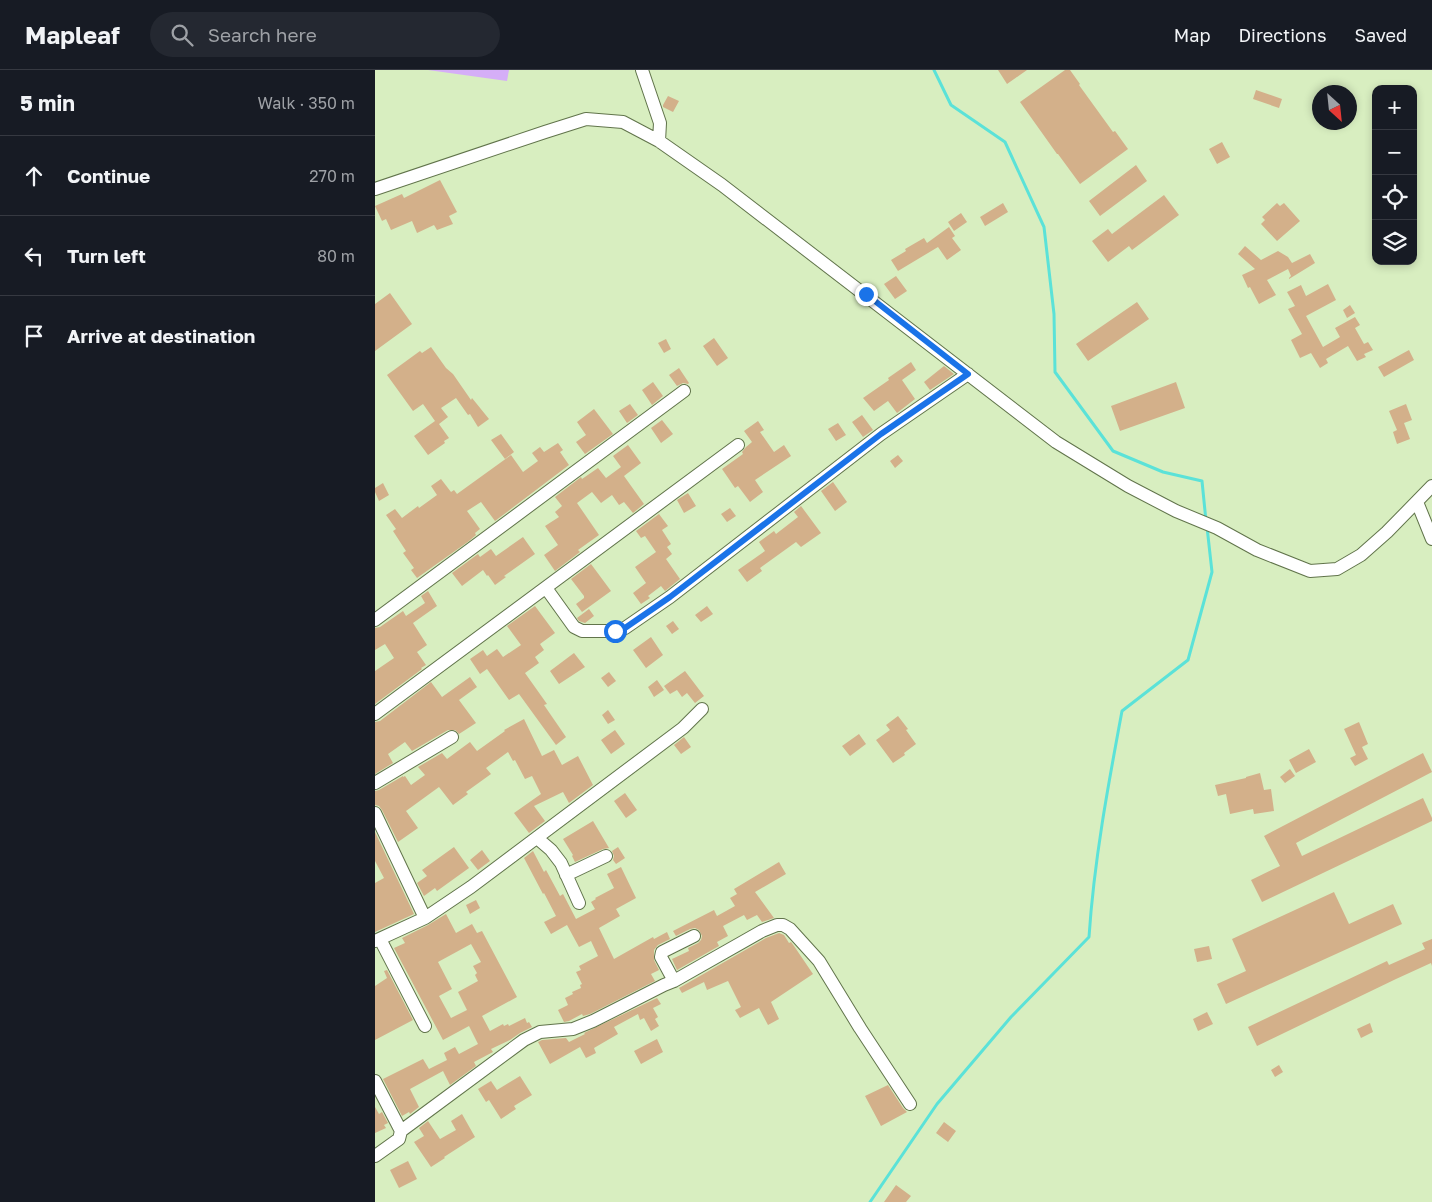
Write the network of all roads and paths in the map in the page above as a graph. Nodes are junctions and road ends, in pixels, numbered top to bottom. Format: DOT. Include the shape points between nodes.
graph roads {
  1 [pos="642,70"];
  2 [pos="659,141"];
  3 [pos="375,189"];
  4 [pos="968,374"];
  5 [pos="684,391"];
  6 [pos="738,446"];
  7 [pos="1432,486"];
  8 [pos="1417,502"];
  9 [pos="1432,539"];
  10 [pos="545,588"];
  11 [pos="375,620"];
  12 [pos="702,709"];
  13 [pos="375,714"];
  14 [pos="452,737"];
  15 [pos="375,783"];
  16 [pos="375,813"];
  17 [pos="537,838"];
  18 [pos="606,856"];
  19 [pos="566,875"];
  20 [pos="579,903"];
  21 [pos="425,918"];
  22 [pos="694,936"];
  23 [pos="378,940"];
  24 [pos="675,981"];
  25 [pos="425,1026"];
  26 [pos="375,1081"];
  27 [pos="380,1104"];
  28 [pos="909,1104"];
  29 [pos="401,1131"];
  30 [pos="375,1156"];
  1 -- 2 [label="street" via="660,124"];
  2 -- 3 [label="street" via="623,122 586,120"];
  2 -- 4 [label="street" via="722,185"];
  4 -- 8 [label="street" via="1057,442 1128,486 1257,550 1310,571 1337,570 1361,555"];
  4 -- 10 [label="street" via="881,434 625,628 581,631 574,627"];
  5 -- 11 [label="street"];
  6 -- 10 [label="street"];
  7 -- 8 [label="street"];
  8 -- 9 [label="street"];
  10 -- 13 [label="street"];
  12 -- 17 [label="street" via="683,728"];
  14 -- 15 [label="street"];
  16 -- 21 [label="street"];
  17 -- 19 [label="street" via="551,850"];
  17 -- 21 [label="street"];
  18 -- 19 [label="street"];
  19 -- 20 [label="street"];
  21 -- 23 [label="street"];
  22 -- 24 [label="street" via="661,952"];
  23 -- 25 [label="street"];
  24 -- 28 [label="street" via="762,931 783,925 819,961"];
  24 -- 29 [label="street" via="573,1029 540,1032 524,1040"];
  26 -- 27 [label="street"];
  27 -- 29 [label="street"];
  29 -- 30 [label="street" via="399,1139"];
}
